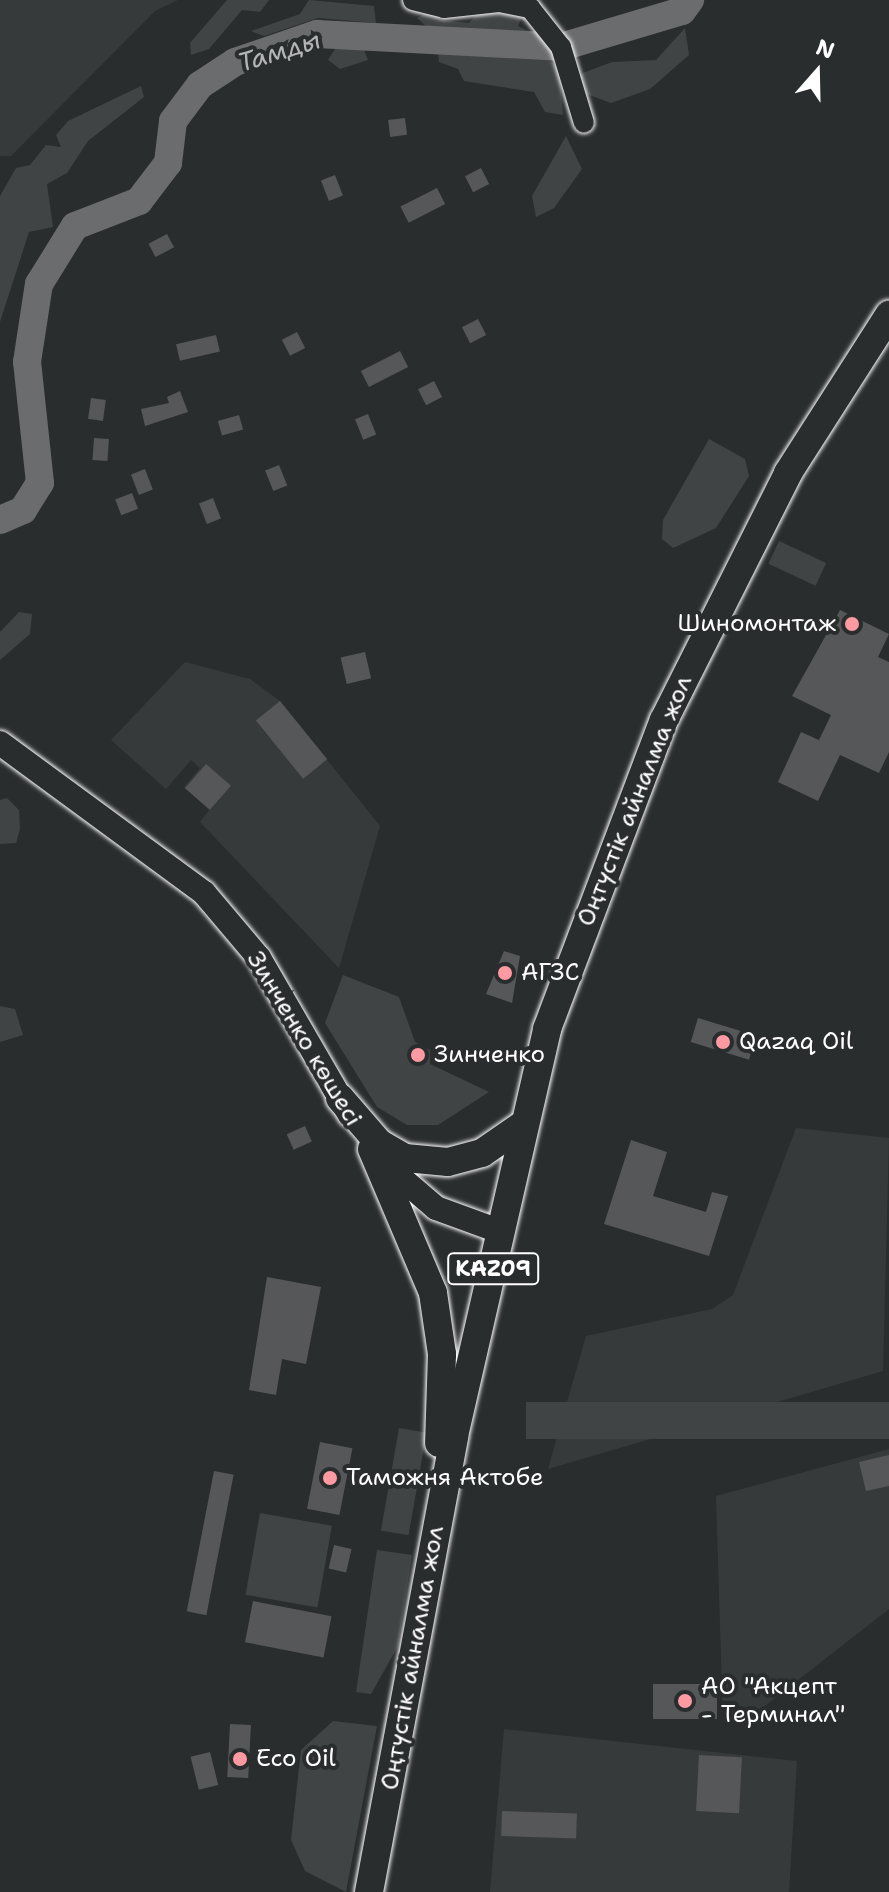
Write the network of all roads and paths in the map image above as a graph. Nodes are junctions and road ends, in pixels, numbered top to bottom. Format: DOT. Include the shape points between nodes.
graph roads {
  1 [pos="413,0"];
  2 [pos="584,123"];
  3 [pos="889,315"];
  4 [pos="0,743"];
  5 [pos="340,1098"];
  6 [pos="524,1124"];
  7 [pos="372,1149"];
  8 [pos="502,1232"];
  9 [pos="439,1509"];
  10 [pos="369,1892"];
  1 -- 2 [label="street" via="444,8 499,2 530,8 561,47"];
  3 -- 6 [label="highway, Оңтүстік айналма жол / KAZ09" via="788,473 664,720 547,1029"];
  4 -- 5 [label="main road, Зинченко көшесі" via="204,893 259,958"];
  5 -- 6 [label="highway" via="379,1143 405,1158 448,1162 482,1153"];
  5 -- 7 [label="main road, Зинченко көшесі"];
  6 -- 8 [label="highway, Оңтүстік айналма жол / KAZ09"];
  7 -- 8 [label="main road, Зинченко көшесі" via="436,1208"];
  7 -- 9 [label="highway" via="433,1293 442,1354"];
  8 -- 9 [label="highway, Оңтүстік айналма жол / KAZ09"];
  9 -- 10 [label="highway, Оңтүстік айналма жол / KAZ09"];
}
